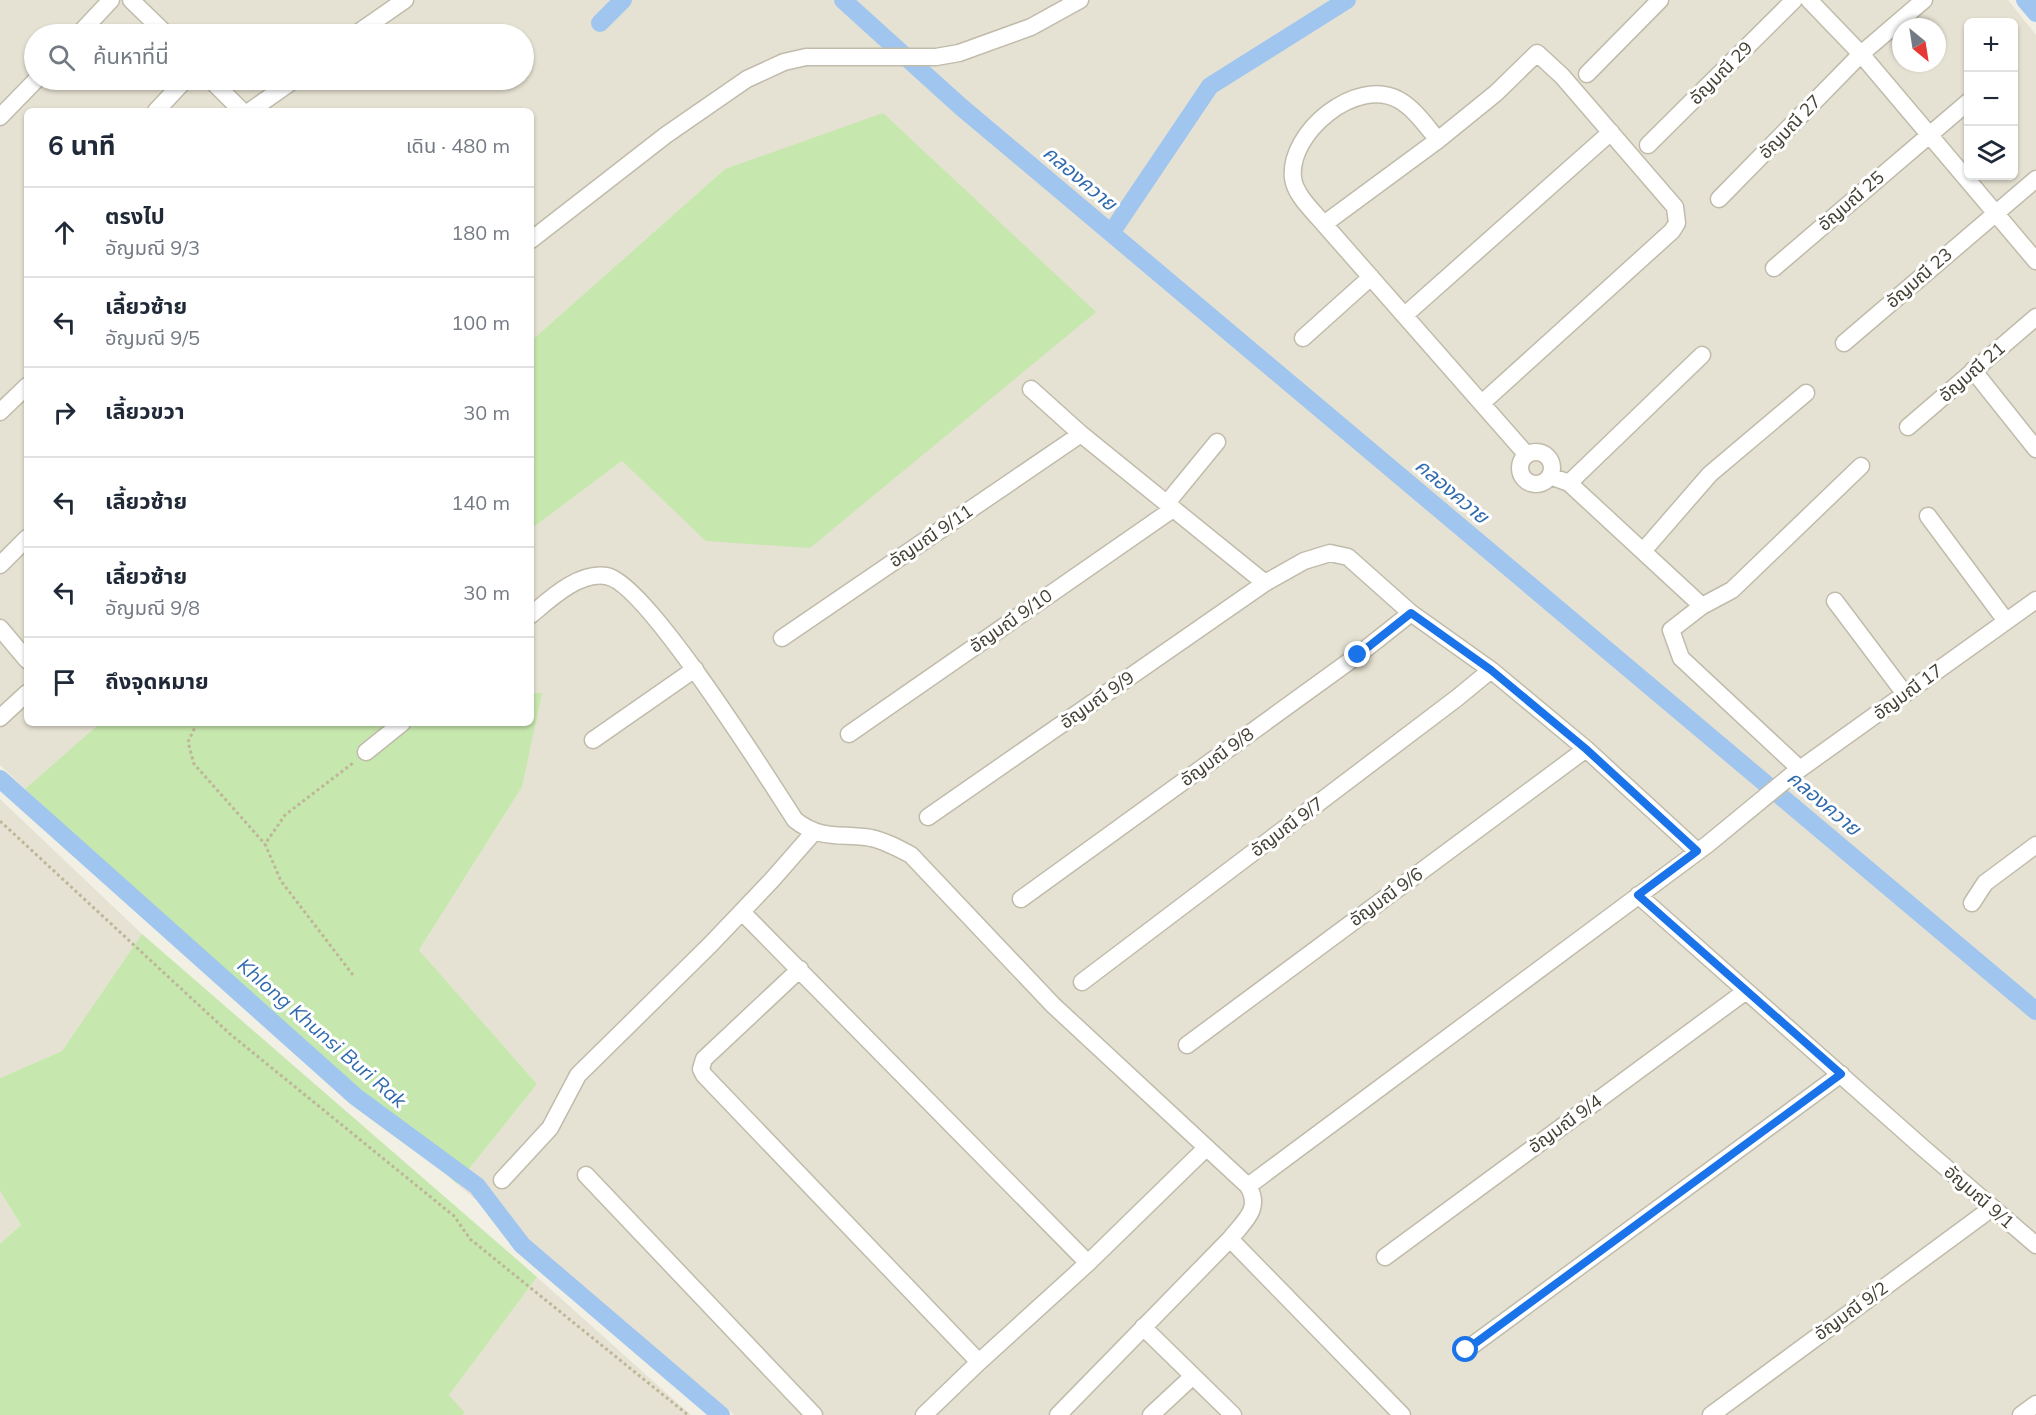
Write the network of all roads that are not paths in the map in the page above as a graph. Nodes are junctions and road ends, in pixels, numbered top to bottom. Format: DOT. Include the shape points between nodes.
graph roads {
  1 [pos="111,0"];
  2 [pos="131,0"];
  3 [pos="405,0"];
  4 [pos="1080,0"];
  5 [pos="1660,0"];
  6 [pos="1794,0"];
  7 [pos="1809,0"];
  8 [pos="1924,0"];
  9 [pos="1058,5"];
  10 [pos="88,24"];
  11 [pos="156,24"];
  12 [pos="370,24"];
  13 [pos="1861,54"];
  14 [pos="1587,74"];
  15 [pos="26,90"];
  16 [pos="176,90"];
  17 [pos="221,90"];
  18 [pos="280,90"];
  19 [pos="1964,105"];
  20 [pos="159,108"];
  21 [pos="239,108"];
  22 [pos="254,108"];
  23 [pos="0,117"];
  24 [pos="1611,132"];
  25 [pos="1929,135"];
  26 [pos="1438,140"];
  27 [pos="1648,146"];
  28 [pos="2036,179"];
  29 [pos="1719,199"];
  30 [pos="1995,213"];
  31 [pos="1324,224"];
  32 [pos="534,238"];
  33 [pos="2036,261"];
  34 [pos="1774,268"];
  35 [pos="1371,277"];
  36 [pos="1405,315"];
  37 [pos="2036,317"];
  38 [pos="1303,338"];
  39 [pos="1844,343"];
  40 [pos="1702,355"];
  41 [pos="1973,370"];
  42 [pos="24,389"];
  43 [pos="1031,389"];
  44 [pos="1806,393"];
  45 [pos="1482,403"];
  46 [pos="0,412"];
  47 [pos="1908,427"];
  48 [pos="1081,434"];
  49 [pos="1217,442"];
  50 [pos="2036,449"];
  51 [pos="1527,455"];
  52 [pos="1861,466"];
  53 [pos="1550,476"];
  54 [pos="1569,483"];
  55 [pos="1170,506"];
  56 [pos="1928,516"];
  57 [pos="24,541"];
  58 [pos="1644,550"];
  59 [pos="0,565"];
  60 [pos="1265,583"];
  61 [pos="2036,600"];
  62 [pos="1835,601"];
  63 [pos="1702,606"];
  64 [pos="534,612"];
  65 [pos="1411,613"];
  66 [pos="2006,621"];
  67 [pos="0,628"];
  68 [pos="782,638"];
  69 [pos="24,656"];
  70 [pos="695,669"];
  71 [pos="1491,670"];
  72 [pos="1905,694"];
  73 [pos="24,696"];
  74 [pos="0,718"];
  75 [pos="398,726"];
  76 [pos="849,734"];
  77 [pos="593,740"];
  78 [pos="1586,749"];
  79 [pos="366,752"];
  80 [pos="1800,769"];
  81 [pos="928,817"];
  82 [pos="814,832"];
  83 [pos="2036,845"];
  84 [pos="1703,848"];
  85 [pos="1638,895"];
  86 [pos="1021,899"];
  87 [pos="1972,903"];
  88 [pos="742,912"];
  89 [pos="800,969"];
  90 [pos="1082,982"];
  91 [pos="1746,991"];
  92 [pos="1187,1045"];
  93 [pos="1841,1074"];
  94 [pos="1206,1148"];
  95 [pos="586,1175"];
  96 [pos="502,1180"];
  97 [pos="1248,1186"];
  98 [pos="1992,1208"];
  99 [pos="1230,1239"];
  100 [pos="2036,1245"];
  101 [pos="1385,1257"];
  102 [pos="1088,1263"];
  103 [pos="1143,1327"];
  104 [pos="1466,1350"];
  105 [pos="979,1362"];
  106 [pos="1193,1376"];
  107 [pos="2036,1404"];
  108 [pos="814,1415"];
  109 [pos="924,1415"];
  110 [pos="1058,1415"];
  111 [pos="1151,1415"];
  112 [pos="1233,1415"];
  113 [pos="1402,1415"];
  114 [pos="1711,1415"];
  115 [pos="2021,1415"];
  1 -- 10 [label="street"];
  2 -- 11 [label="street"];
  3 -- 12 [label="street"];
  4 -- 9 [label="street"];
  5 -- 14 [label="street"];
  6 -- 27 [label="street, อัญมณี 29"];
  7 -- 13 [label="street"];
  8 -- 13 [label="street, อัญมณี 27"];
  9 -- 32 [label="street" via="1032,27 959,53 936,57 806,57 784,62 747,80 666,135"];
  13 -- 25 [label="street"];
  13 -- 29 [label="street, อัญมณี 27"];
  15 -- 23 [label="street"];
  16 -- 20 [label="street"];
  17 -- 21 [label="street"];
  18 -- 22 [label="street"];
  19 -- 25 [label="street, อัญมณี 25"];
  24 -- 26 [label="street" via="1538,52 1496,93"];
  24 -- 36 [label="street"];
  24 -- 45 [label="street" via="1675,207 1677,223"];
  25 -- 30 [label="street"];
  25 -- 34 [label="street, อัญมณี 25"];
  26 -- 31 [label="street"];
  26 -- 31 [label="street" via="1398,99 1378,95 1352,98 1326,113 1301,142 1293,171 1301,196"];
  28 -- 30 [label="street, อัญมณี 23"];
  30 -- 33 [label="street"];
  30 -- 39 [label="street, อัญมณี 23"];
  31 -- 35 [label="street"];
  35 -- 36 [label="street"];
  35 -- 38 [label="street"];
  36 -- 45 [label="street"];
  37 -- 41 [label="street, อัญมณี 21"];
  40 -- 54 [label="street"];
  41 -- 47 [label="street, อัญมณี 21"];
  41 -- 50 [label="street"];
  42 -- 46 [label="street"];
  43 -- 48 [label="street"];
  44 -- 58 [label="street" via="1710,474"];
  45 -- 51 [label="street"];
  48 -- 55 [label="street"];
  48 -- 68 [label="street, อัญมณี 9/11"];
  49 -- 55 [label="street, อัญมณี 9/10"];
  51 -- 53 [label="street" via="1546,456 1552,465"];
  51 -- 53 [label="street" via="1520,468 1527,481 1542,483"];
  52 -- 63 [label="street" via="1732,590"];
  53 -- 54 [label="street"];
  54 -- 58 [label="street"];
  55 -- 60 [label="street"];
  55 -- 76 [label="street, อัญมณี 9/10"];
  56 -- 66 [label="street"];
  57 -- 59 [label="street"];
  58 -- 63 [label="street"];
  60 -- 65 [label="street, อัญมณี 9/9" via="1304,561 1330,553 1348,556"];
  60 -- 81 [label="street, อัญมณี 9/9"];
  61 -- 66 [label="street, อัญมณี 17"];
  62 -- 72 [label="street"];
  63 -- 80 [label="street" via="1671,630 1681,658"];
  64 -- 70 [label="street" via="577,582 608,576 634,595"];
  65 -- 71 [label="street, อัญมณี 9/9"];
  65 -- 86 [label="street, อัญมณี 9/8"];
  66 -- 72 [label="street, อัญมณี 17"];
  67 -- 69 [label="street"];
  70 -- 77 [label="street"];
  70 -- 82 [label="street" via="795,820"];
  71 -- 78 [label="street, อัญมณี 9/9"];
  71 -- 90 [label="street, อัญมณี 9/7"];
  72 -- 80 [label="street, อัญมณี 17"];
  73 -- 74 [label="street"];
  75 -- 79 [label="street"];
  78 -- 84 [label="street, อัญมณี 9/9"];
  78 -- 92 [label="street, อัญมณี 9/6"];
  80 -- 84 [label="street, อัญมณี 17"];
  82 -- 88 [label="street"];
  82 -- 94 [label="street" via="871,838 911,855 1053,1005"];
  83 -- 87 [label="street" via="1985,883"];
  84 -- 85 [label="street, อัญมณี 17"];
  85 -- 91 [label="street, อัญมณี 9/1"];
  85 -- 97 [label="street, อัญมณี 17"];
  88 -- 89 [label="street"];
  88 -- 96 [label="street" via="578,1075 550,1128"];
  89 -- 102 [label="street"];
  89 -- 105 [label="street" via="704,1059 701,1069"];
  91 -- 93 [label="street, อัญมณี 9/1"];
  91 -- 101 [label="street, อัญมณี 9/4"];
  93 -- 98 [label="street, อัญมณี 9/1"];
  93 -- 104 [label="street"];
  94 -- 97 [label="street"];
  94 -- 102 [label="street"];
  95 -- 108 [label="street"];
  97 -- 99 [label="street" via="1254,1196 1253,1209"];
  98 -- 100 [label="street, อัญมณี 9/1"];
  98 -- 114 [label="street, อัญมณี 9/2"];
  99 -- 103 [label="street"];
  99 -- 113 [label="street"];
  102 -- 105 [label="street"];
  103 -- 106 [label="street"];
  103 -- 110 [label="street"];
  105 -- 109 [label="street"];
  106 -- 111 [label="street"];
  106 -- 112 [label="street"];
  107 -- 115 [label="street"];
}
